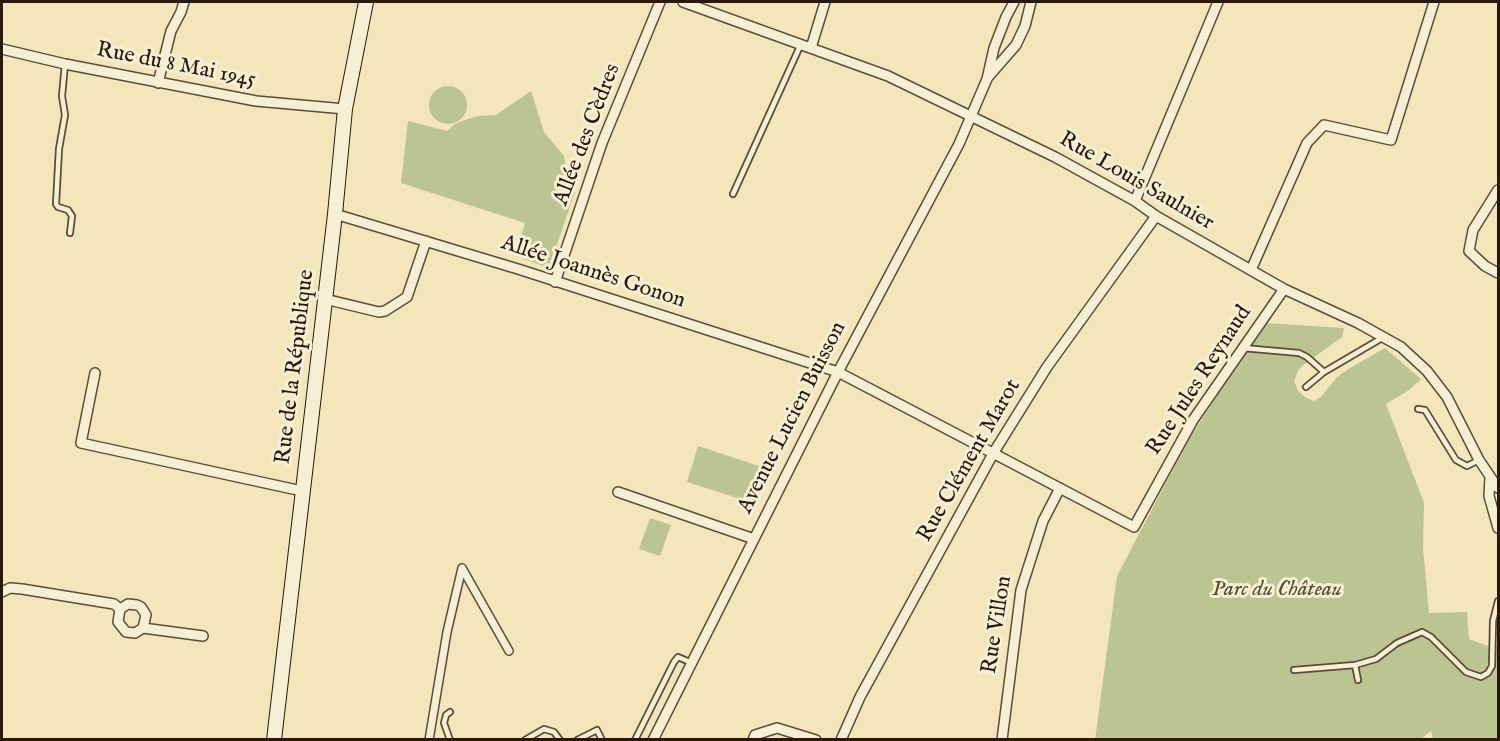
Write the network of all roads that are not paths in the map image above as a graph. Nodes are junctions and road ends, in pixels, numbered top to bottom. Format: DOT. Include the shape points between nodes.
graph roads {
  1 [pos="184,2"];
  2 [pos="366,2"];
  3 [pos="660,2"];
  4 [pos="683,2"];
  5 [pos="825,2"];
  6 [pos="1014,2"];
  7 [pos="1031,2"];
  8 [pos="1218,2"];
  9 [pos="1434,2"];
  10 [pos="801,44"];
  11 [pos="811,48"];
  12 [pos="2,49"];
  13 [pos="65,64"];
  14 [pos="987,79"];
  15 [pos="158,82"];
  16 [pos="345,109"];
  17 [pos="971,116"];
  18 [pos="1498,190"];
  19 [pos="732,194"];
  20 [pos="1136,201"];
  21 [pos="335,214"];
  22 [pos="1155,216"];
  23 [pos="70,233"];
  24 [pos="426,241"];
  25 [pos="1251,270"];
  26 [pos="1498,273"];
  27 [pos="555,282"];
  28 [pos="1284,289"];
  29 [pos="325,298"];
  30 [pos="1383,337"];
  31 [pos="1243,348"];
  32 [pos="838,372"];
  33 [pos="1324,372"];
  34 [pos="94,373"];
  35 [pos="1306,387"];
  36 [pos="1418,409"];
  37 [pos="994,452"];
  38 [pos="1479,460"];
  39 [pos="1490,477"];
  40 [pos="1060,488"];
  41 [pos="1498,488"];
  42 [pos="302,491"];
  43 [pos="618,492"];
  44 [pos="1134,527"];
  45 [pos="1498,528"];
  46 [pos="754,539"];
  47 [pos="2,592"];
  48 [pos="1498,601"];
  49 [pos="120,609"];
  50 [pos="143,628"];
  51 [pos="203,636"];
  52 [pos="509,651"];
  53 [pos="692,663"];
  54 [pos="1355,665"];
  55 [pos="1294,670"];
  56 [pos="1358,680"];
  57 [pos="450,712"];
  58 [pos="274,740"];
  59 [pos="429,740"];
  60 [pos="450,740"];
  61 [pos="525,740"];
  62 [pos="560,740"];
  63 [pos="577,740"];
  64 [pos="602,740"];
  65 [pos="635,740"];
  66 [pos="653,740"];
  67 [pos="753,740"];
  68 [pos="816,740"];
  69 [pos="841,740"];
  70 [pos="1002,740"];
  1 -- 15 [label="street" via="171,31"];
  2 -- 16 [label="main road, Rue de la République"];
  3 -- 27 [label="street, Allée des Cèdres" via="602,143"];
  4 -- 10 [label="street, Rue Louis Saulnier"];
  5 -- 11 [label="street"];
  6 -- 14 [label="street" via="994,48"];
  7 -- 14 [label="street" via="1016,45"];
  8 -- 20 [label="street"];
  9 -- 25 [label="street" via="1391,140 1324,124 1307,143"];
  10 -- 11 [label="street, Rue Louis Saulnier"];
  10 -- 19 [label="lane"];
  11 -- 17 [label="street, Rue Louis Saulnier" via="888,76"];
  12 -- 13 [label="street, Rue du 8 Mai 1945"];
  13 -- 15 [label="street, Rue du 8 Mai 1945"];
  13 -- 23 [label="lane" via="65,115 56,204 72,216"];
  14 -- 17 [label="street, Avenue Lucien Buisson"];
  15 -- 16 [label="street, Rue du 8 Mai 1945" via="256,101"];
  16 -- 21 [label="main road, Rue de la République"];
  17 -- 20 [label="street, Rue Louis Saulnier"];
  17 -- 32 [label="street, Avenue Lucien Buisson"];
  18 -- 26 [label="street" via="1473,230 1469,251"];
  20 -- 22 [label="street, Rue Louis Saulnier"];
  21 -- 24 [label="street, Allée Joannès Gonon"];
  21 -- 29 [label="main road, Rue de la République"];
  22 -- 25 [label="street, Rue Louis Saulnier"];
  22 -- 37 [label="street, Rue Clément Marot" via="1047,367"];
  24 -- 27 [label="street, Allée Joannès Gonon"];
  24 -- 29 [label="street" via="407,297 385,311"];
  25 -- 28 [label="street, Rue Louis Saulnier"];
  27 -- 32 [label="street, Allée Joannès Gonon"];
  28 -- 30 [label="street, Rue Louis Saulnier"];
  28 -- 31 [label="street, Rue Jules Reynaud"];
  29 -- 42 [label="main road, Rue de la République"];
  30 -- 33 [label="lane"];
  30 -- 38 [label="street, Rue Louis Saulnier" via="1401,347 1427,371 1447,397"];
  31 -- 33 [label="lane" via="1299,353"];
  31 -- 44 [label="street, Rue Jules Reynaud" via="1193,420"];
  32 -- 37 [label="street, Allée Joannès Gonon"];
  32 -- 46 [label="street, Avenue Lucien Buisson"];
  33 -- 35 [label="lane"];
  34 -- 42 [label="street" via="81,443"];
  36 -- 38 [label="lane" via="1425,410 1456,460 1467,466"];
  37 -- 40 [label="street, Allée Joannès Gonon"];
  37 -- 69 [label="street, Rue Clément Marot" via="860,697"];
  38 -- 39 [label="street, Rue Louis Saulnier"];
  39 -- 41 [label="street, Rue Louis Saulnier"];
  39 -- 45 [label="street" via="1489,496"];
  40 -- 44 [label="street, Allée Joannès Gonon"];
  40 -- 70 [label="street, Rue Villon" via="1043,521 1021,590"];
  42 -- 58 [label="main road, Rue de la République"];
  43 -- 46 [label="street"];
  46 -- 53 [label="street, Avenue Lucien Buisson"];
  47 -- 49 [label="street" via="22,589 114,604"];
  48 -- 54 [label="lane" via="1493,621 1492,666 1481,677 1466,672 1422,633 1397,643 1376,659"];
  49 -- 50 [label="street" via="118,622 122,629 130,633"];
  49 -- 50 [label="street" via="133,604 141,607 146,615"];
  50 -- 51 [label="street"];
  52 -- 59 [label="street" via="462,568"];
  53 -- 65 [label="lane" via="678,657 674,662"];
  53 -- 66 [label="street, Avenue Lucien Buisson"];
  54 -- 55 [label="lane"];
  54 -- 56 [label="lane"];
  57 -- 60 [label="lane" via="444,723"];
  61 -- 62 [label="lane" via="544,729 554,732"];
  63 -- 64 [label="lane" via="597,730"];
  67 -- 68 [label="street" via="755,735 777,728"];
}
